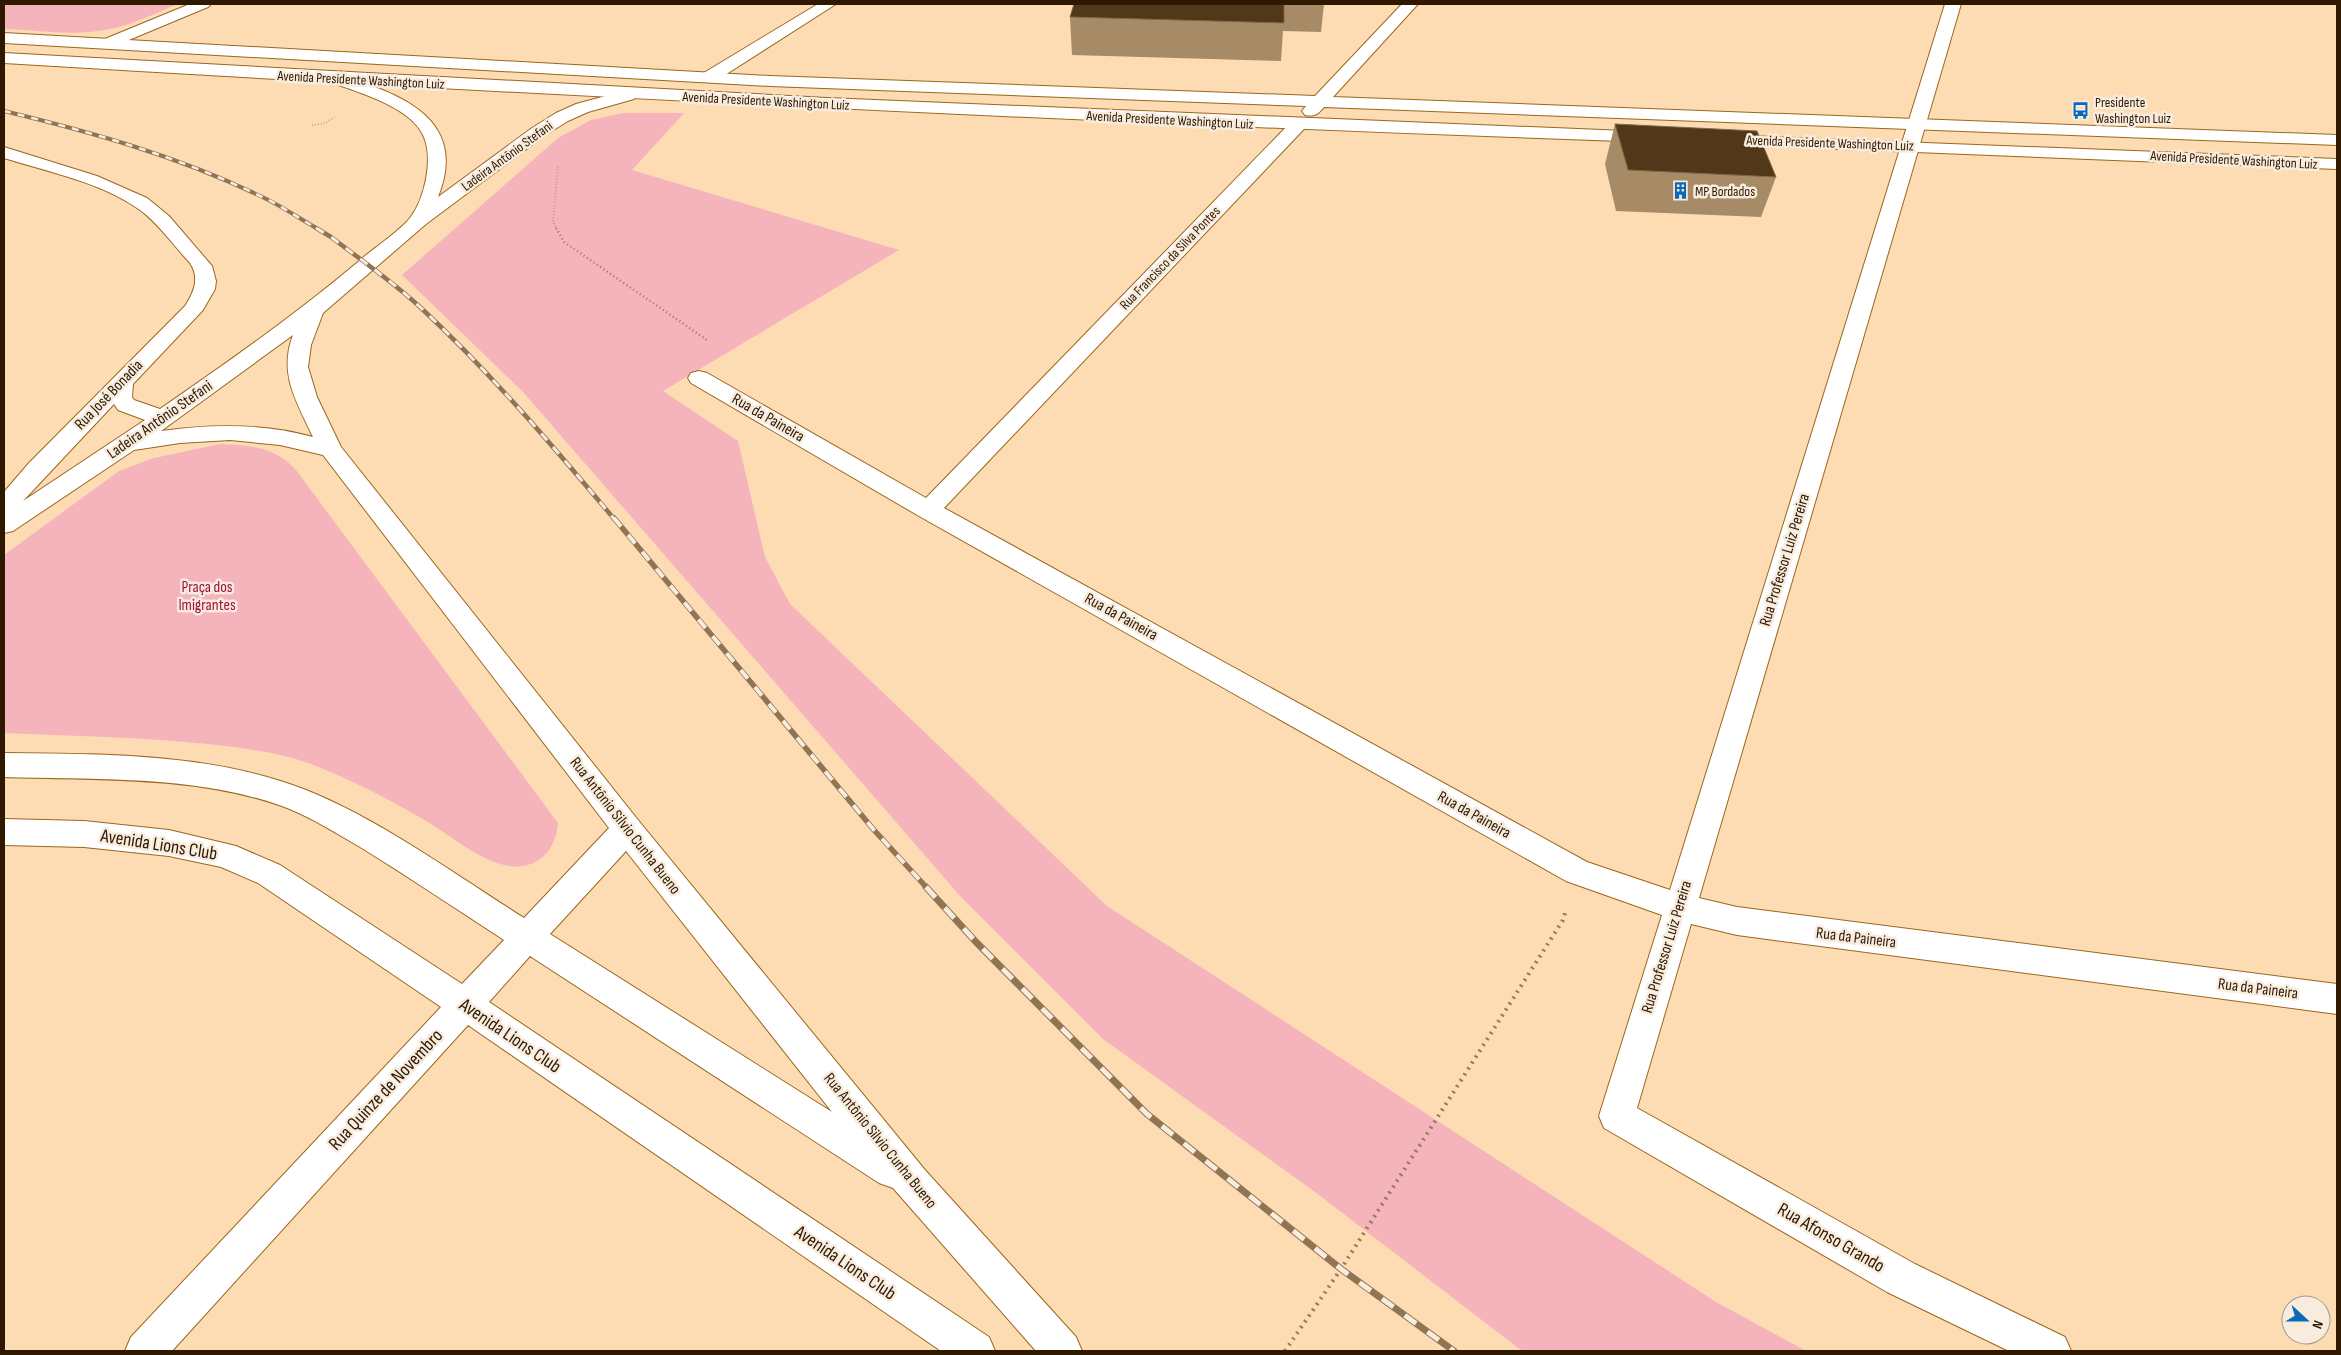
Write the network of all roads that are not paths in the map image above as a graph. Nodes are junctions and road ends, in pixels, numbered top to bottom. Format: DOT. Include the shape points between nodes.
graph roads {
  1 [pos="203,4"];
  2 [pos="828,4"];
  3 [pos="1410,4"];
  4 [pos="1953,4"];
  5 [pos="4,38"];
  6 [pos="106,44"];
  7 [pos="4,58"];
  8 [pos="394,61"];
  9 [pos="640,74"];
  10 [pos="708,78"];
  11 [pos="339,79"];
  12 [pos="628,95"];
  13 [pos="1318,103"];
  14 [pos="1298,126"];
  15 [pos="1913,134"];
  16 [pos="1663,138"];
  17 [pos="1703,139"];
  18 [pos="2337,140"];
  19 [pos="4,152"];
  20 [pos="2337,164"];
  21 [pos="420,220"];
  22 [pos="313,310"];
  23 [pos="699,378"];
  24 [pos="122,382"];
  25 [pos="164,418"];
  26 [pos="128,443"];
  27 [pos="331,450"];
  28 [pos="4,508"];
  29 [pos="928,510"];
  30 [pos="4,524"];
  31 [pos="4,765"];
  32 [pos="627,829"];
  33 [pos="4,832"];
  34 [pos="1680,907"];
  35 [pos="528,938"];
  36 [pos="2337,999"];
  37 [pos="465,1005"];
  38 [pos="1617,1116"];
  39 [pos="912,1182"];
  40 [pos="145,1351"];
  41 [pos="975,1351"];
  42 [pos="1062,1351"];
  43 [pos="2051,1351"];
  1 -- 6 [label="street"];
  2 -- 10 [label="street"];
  3 -- 13 [label="street, Rua Francisco da Silva Pontes"];
  4 -- 15 [label="street, Rua Professor Luiz Pereira"];
  5 -- 6 [label="street, Avenida Presidente Washington Luiz"];
  6 -- 8 [label="street, Avenida Presidente Washington Luiz"];
  7 -- 11 [label="street, Avenida Presidente Washington Luiz"];
  8 -- 9 [label="street, Avenida Presidente Washington Luiz"];
  8 -- 11 [label="street" via="366,66"];
  9 -- 10 [label="street, Avenida Presidente Washington Luiz"];
  9 -- 12 [label="street" via="639,83"];
  10 -- 13 [label="street, Avenida Presidente Washington Luiz"];
  11 -- 12 [label="street, Avenida Presidente Washington Luiz"];
  11 -- 21 [label="street, Ladeira Antônio Stefani" via="412,111 433,132 438,154 436,174"];
  12 -- 14 [label="street, Avenida Presidente Washington Luiz"];
  12 -- 21 [label="street, Ladeira Antônio Stefani" via="562,117"];
  13 -- 14 [label="street, Rua Francisco da Silva Pontes"];
  13 -- 15 [label="street, Avenida Presidente Washington Luiz"];
  14 -- 16 [label="street, Avenida Presidente Washington Luiz"];
  14 -- 29 [label="street, Rua Francisco da Silva Pontes"];
  15 -- 17 [label="street, Avenida Presidente Washington Luiz"];
  15 -- 18 [label="street, Avenida Presidente Washington Luiz"];
  15 -- 20 [label="street, Avenida Presidente Washington Luiz"];
  15 -- 34 [label="street, Rua Professor Luiz Pereira"];
  19 -- 24 [label="street, Rua José Bonadia" via="106,186 142,203 200,261 207,280 203,295 193,310"];
  21 -- 22 [label="street, Ladeira Antônio Stefani"];
  22 -- 25 [label="street, Ladeira Antônio Stefani"];
  22 -- 27 [label="street, Ladeira Antônio Stefani" via="299,348 297,367"];
  23 -- 29 [label="street, Rua da Paineira"];
  24 -- 25 [label="street" via="121,397 126,405"];
  24 -- 28 [label="street, Rua José Bonadia" via="37,469"];
  25 -- 26 [label="street, Ladeira Antônio Stefani"];
  26 -- 27 [label="street" via="168,436 242,432 304,441"];
  26 -- 30 [label="street, Ladeira Antônio Stefani"];
  27 -- 32 [label="street, Rua Antônio Silvio Cunha Bueno"];
  29 -- 34 [label="street, Rua da Paineira" via="1577,872"];
  31 -- 35 [label="street" via="153,772 222,779 280,793 330,815 394,852"];
  32 -- 35 [label="street, Rua Quinze de Novembro"];
  32 -- 39 [label="street, Rua Antônio Silvio Cunha Bueno"];
  33 -- 37 [label="street, Avenida Lions Club" via="84,834 169,843 225,855 268,874"];
  34 -- 36 [label="street, Rua da Paineira" via="1737,921 1810,932"];
  34 -- 38 [label="street, Rua Professor Luiz Pereira"];
  35 -- 37 [label="street, Rua Quinze de Novembro"];
  35 -- 39 [label="street"];
  37 -- 40 [label="street, Rua Quinze de Novembro"];
  37 -- 41 [label="street, Avenida Lions Club"];
  38 -- 43 [label="street, Rua Afonso Grando" via="1901,1278"];
  39 -- 42 [label="street, Rua Antônio Silvio Cunha Bueno"];
}
